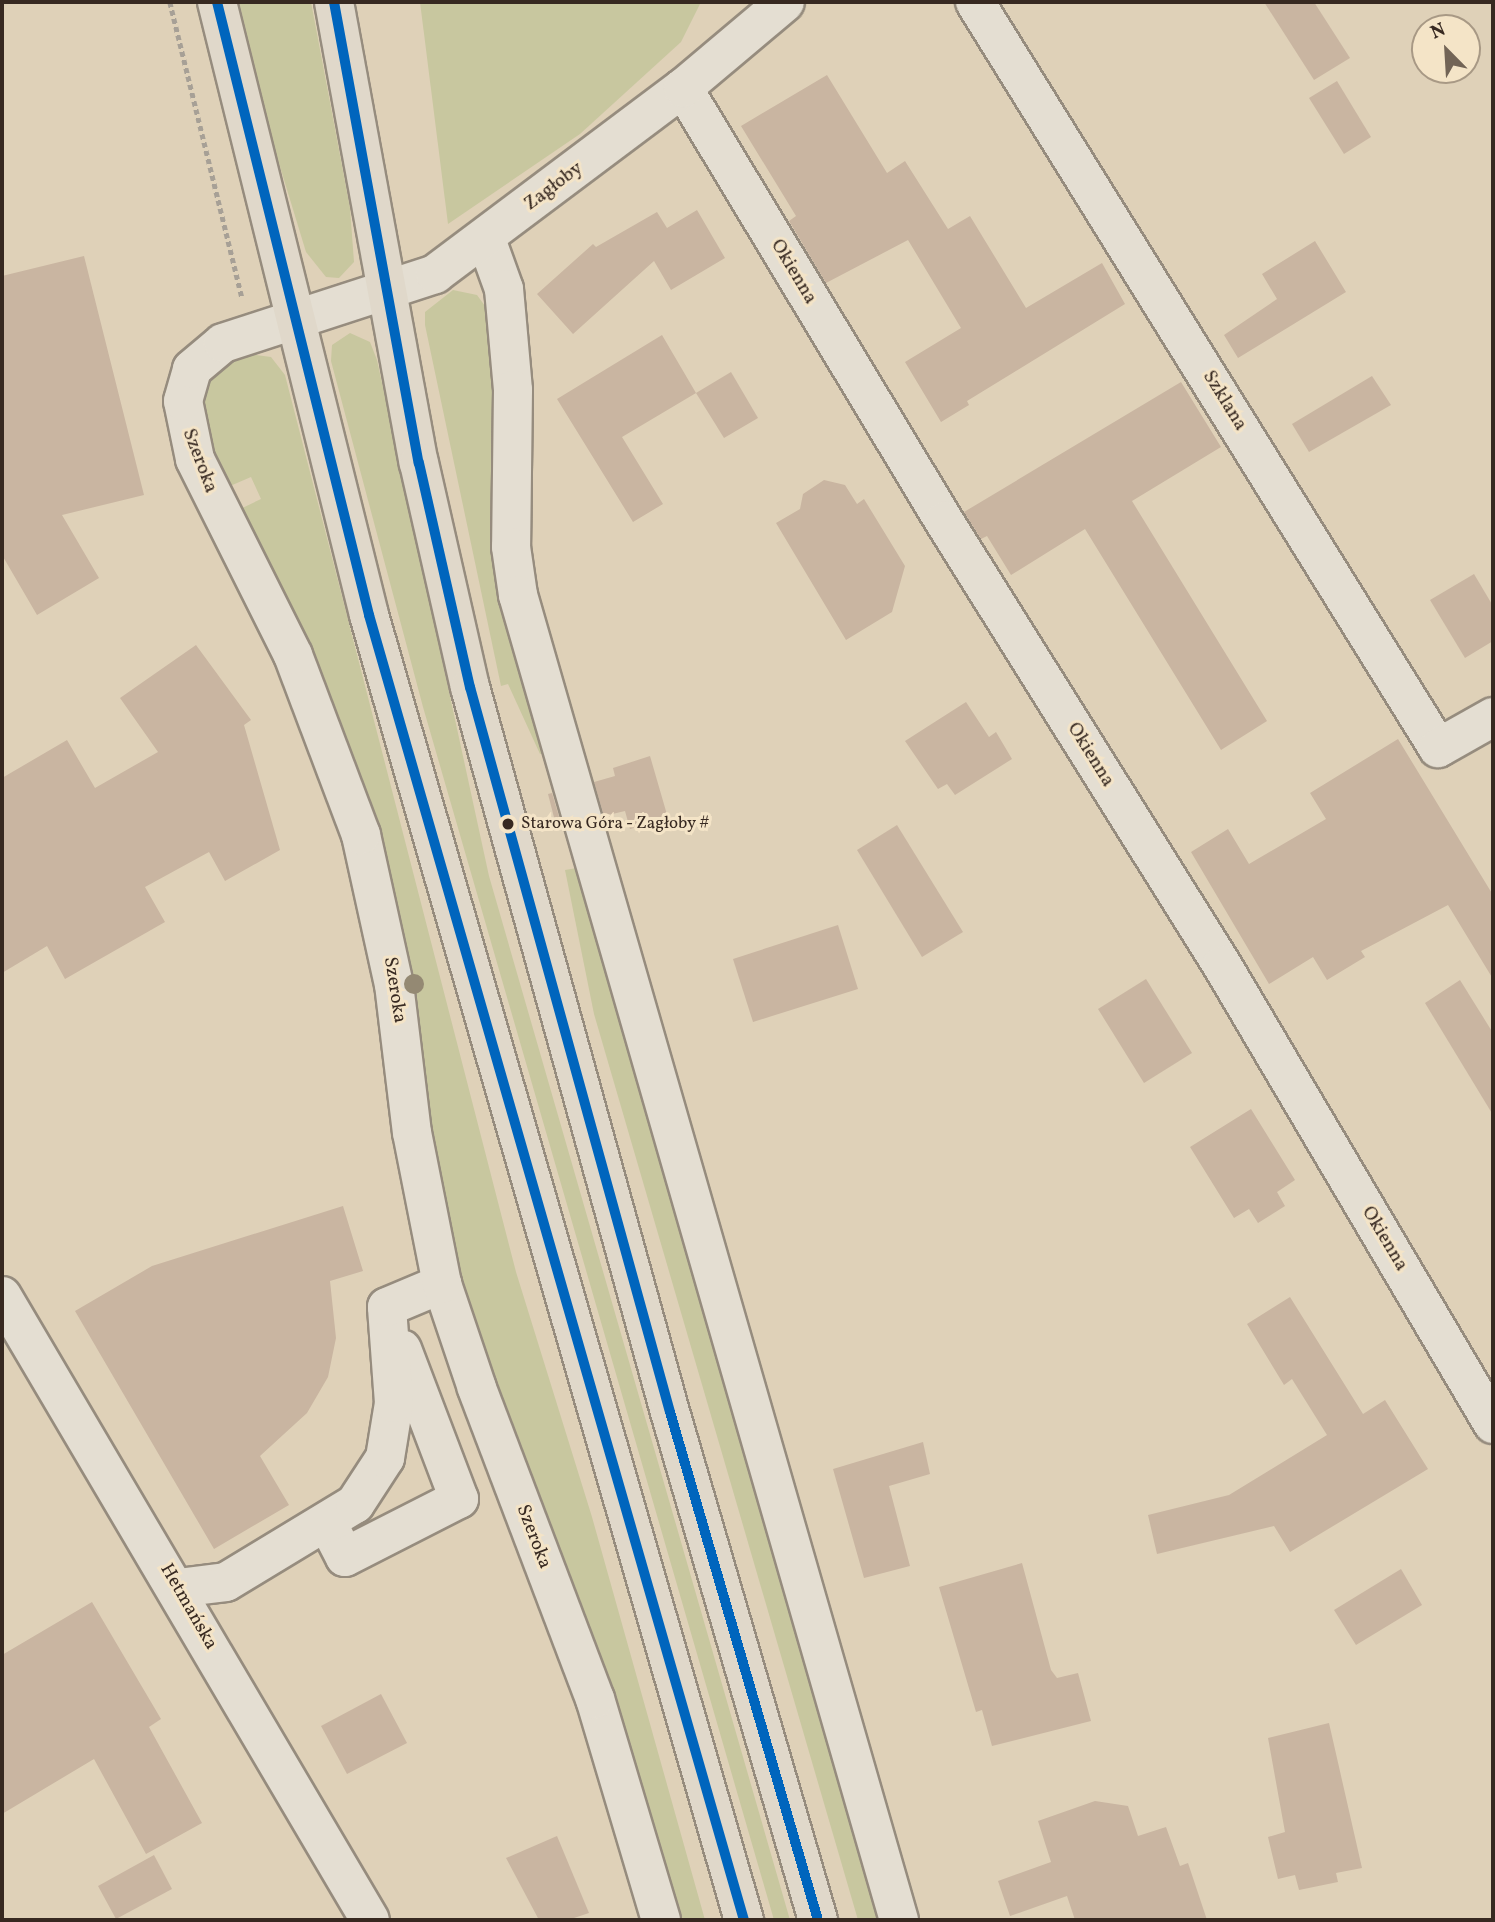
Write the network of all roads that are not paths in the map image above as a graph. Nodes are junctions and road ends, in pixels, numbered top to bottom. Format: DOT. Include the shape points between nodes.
graph roads {
  1 [pos="217,2"];
  2 [pos="334,2"];
  3 [pos="785,2"];
  4 [pos="975,2"];
  5 [pos="683,88"];
  6 [pos="486,239"];
  7 [pos="388,292"];
  8 [pos="294,321"];
  9 [pos="1493,717"];
  10 [pos="442,1283"];
  11 [pos="2,1296"];
  12 [pos="387,1307"];
  13 [pos="1493,1424"];
  14 [pos="328,1524"];
  15 [pos="178,1588"];
  16 [pos="370,1920"];
  17 [pos="660,1920"];
  18 [pos="744,1920"];
  19 [pos="818,1920"];
  20 [pos="899,1920"];
  1 -- 8 [label="main road"];
  2 -- 7 [label="main road"];
  3 -- 5 [label="street, Zagłoby"];
  4 -- 9 [label="street, Szklana" via="1438,748"];
  5 -- 6 [label="street, Zagłoby"];
  5 -- 13 [label="street, Okienna" via="936,509 1222,965"];
  6 -- 7 [label="street, Zagłoby" via="435,274"];
  6 -- 20 [label="street" via="504,289 510,352 511,547 518,595"];
  7 -- 8 [label="street, Zagłoby"];
  7 -- 19 [label="main road" via="438,554 503,812"];
  8 -- 10 [label="street, Szeroka" via="212,349 192,369 183,401 185,428 223,518 293,655 361,835 392,972 412,1133"];
  8 -- 18 [label="main road" via="369,615"];
  10 -- 12 [label="street"];
  10 -- 17 [label="street, Szeroka" via="595,1699"];
  11 -- 15 [label="street, Hetmańska"];
  12 -- 14 [label="street" via="394,1403 384,1458 355,1504"];
  12 -- 14 [label="street" via="459,1499 345,1557"];
  14 -- 15 [label="street" via="226,1582"];
  15 -- 16 [label="street, Hetmańska"];
}
